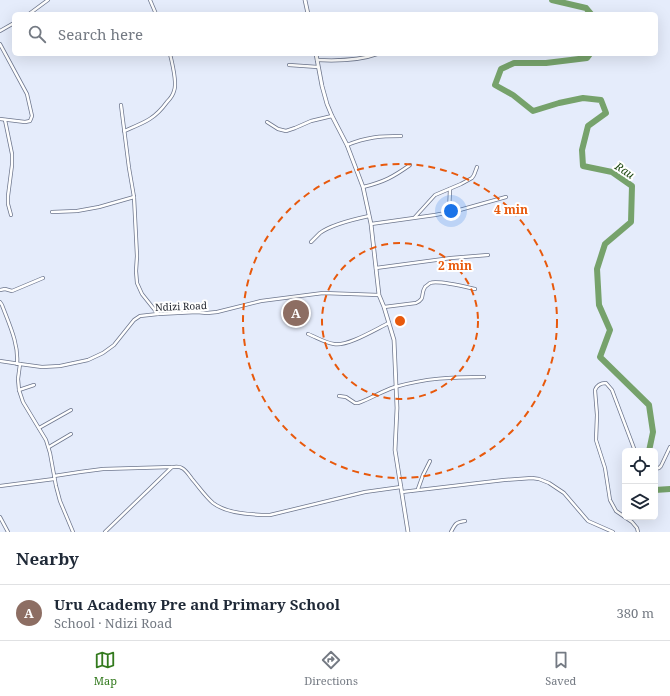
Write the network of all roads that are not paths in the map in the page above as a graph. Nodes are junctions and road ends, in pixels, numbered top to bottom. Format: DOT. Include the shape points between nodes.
graph roads {
  1 [pos="48,0"];
  2 [pos="150,0"];
  3 [pos="305,0"];
  4 [pos="33,12"];
  5 [pos="155,12"];
  6 [pos="308,12"];
  7 [pos="12,24"];
  8 [pos="0,30"];
  9 [pos="0,44"];
  10 [pos="170,56"];
  11 [pos="316,56"];
  12 [pos="371,56"];
  13 [pos="317,60"];
  14 [pos="289,65"];
  15 [pos="318,67"];
  16 [pos="121,105"];
  17 [pos="332,116"];
  18 [pos="0,119"];
  19 [pos="5,120"];
  20 [pos="267,122"];
  21 [pos="124,131"];
  22 [pos="401,136"];
  23 [pos="348,145"];
  24 [pos="410,165"];
  25 [pos="477,167"];
  26 [pos="363,187"];
  27 [pos="450,189"];
  28 [pos="506,197"];
  29 [pos="134,198"];
  30 [pos="52,212"];
  31 [pos="449,212"];
  32 [pos="11,215"];
  33 [pos="370,216"];
  34 [pos="415,217"];
  35 [pos="371,224"];
  36 [pos="311,242"];
  37 [pos="488,255"];
  38 [pos="376,268"];
  39 [pos="43,278"];
  40 [pos="475,289"];
  41 [pos="0,290"];
  42 [pos="379,295"];
  43 [pos="0,302"];
  44 [pos="384,307"];
  45 [pos="158,314"];
  46 [pos="389,323"];
  47 [pos="308,334"];
  48 [pos="0,361"];
  49 [pos="18,364"];
  50 [pos="484,377"];
  51 [pos="34,385"];
  52 [pos="396,387"];
  53 [pos="19,390"];
  54 [pos="339,396"];
  55 [pos="71,410"];
  56 [pos="39,428"];
  57 [pos="71,434"];
  58 [pos="48,446"];
  59 [pos="670,447"];
  60 [pos="634,448"];
  61 [pos="430,460"];
  62 [pos="172,467"];
  63 [pos="658,468"];
  64 [pos="54,478"];
  65 [pos="0,486"];
  66 [pos="402,487"];
  67 [pos="418,489"];
  68 [pos="402,492"];
  69 [pos="0,517"];
  70 [pos="465,521"];
  71 [pos="8,532"];
  72 [pos="74,532"];
  73 [pos="104,532"];
  74 [pos="408,532"];
  75 [pos="451,532"];
  76 [pos="613,532"];
  77 [pos="638,532"];
  1 -- 4 [label="street"];
  2 -- 5 [label="street"];
  3 -- 6 [label="street"];
  7 -- 8 [label="street"];
  9 -- 19 [label="street" via="27,94 32,116 27,122"];
  10 -- 21 [label="street" via="175,90 171,98 148,121"];
  11 -- 13 [label="street"];
  12 -- 13 [label="street" via="346,60"];
  13 -- 15 [label="street"];
  14 -- 15 [label="street"];
  15 -- 17 [label="street"];
  16 -- 21 [label="street"];
  17 -- 20 [label="street" via="286,131"];
  17 -- 23 [label="street"];
  18 -- 19 [label="street"];
  19 -- 32 [label="street" via="12,154 8,196"];
  21 -- 29 [label="street"];
  22 -- 23 [label="street" via="368,138"];
  23 -- 26 [label="street"];
  24 -- 26 [label="street" via="395,176"];
  25 -- 27 [label="street" via="472,178"];
  26 -- 33 [label="street"];
  27 -- 31 [label="street"];
  27 -- 34 [label="street" via="430,199"];
  28 -- 31 [label="street"];
  29 -- 30 [label="street" via="77,211"];
  29 -- 45 [label="street" via="137,283 142,294"];
  31 -- 34 [label="street"];
  33 -- 35 [label="street"];
  33 -- 36 [label="street" via="326,230"];
  34 -- 35 [label="street"];
  35 -- 38 [label="street"];
  37 -- 38 [label="street"];
  38 -- 42 [label="street"];
  39 -- 41 [label="street" via="12,291"];
  40 -- 44 [label="street" via="430,283 420,300"];
  42 -- 44 [label="street"];
  42 -- 45 [label="street, Ndizi Road" via="316,294 262,301 217,312"];
  43 -- 49 [label="street" via="10,328"];
  44 -- 46 [label="street"];
  45 -- 49 [label="street, Ndizi Road" via="140,316 114,345 88,360 60,366"];
  46 -- 47 [label="street" via="355,340 335,345"];
  46 -- 52 [label="street" via="394,340"];
  48 -- 49 [label="street, Ndizi Road"];
  49 -- 53 [label="street"];
  50 -- 52 [label="street" via="422,380"];
  51 -- 53 [label="street"];
  52 -- 54 [label="street" via="358,403"];
  52 -- 66 [label="street" via="395,450"];
  53 -- 56 [label="street" via="23,402"];
  55 -- 56 [label="street"];
  56 -- 58 [label="street"];
  57 -- 58 [label="street"];
  58 -- 64 [label="street"];
  59 -- 63 [label="street"];
  60 -- 77 [label="street" via="612,390 606,383 599,384 595,390 596,440 605,468 610,500 616,511 632,522"];
  61 -- 67 [label="street"];
  62 -- 64 [label="street" via="103,469"];
  62 -- 66 [label="street" via="181,467 214,503 229,510 257,515 365,492"];
  62 -- 73 [label="street"];
  64 -- 65 [label="street"];
  64 -- 72 [label="street" via="60,501"];
  66 -- 68 [label="street"];
  67 -- 68 [label="street"];
  67 -- 76 [label="street" via="539,479 564,493 588,521"];
  68 -- 74 [label="street"];
  69 -- 71 [label="street"];
  70 -- 75 [label="street" via="458,522"];
}
